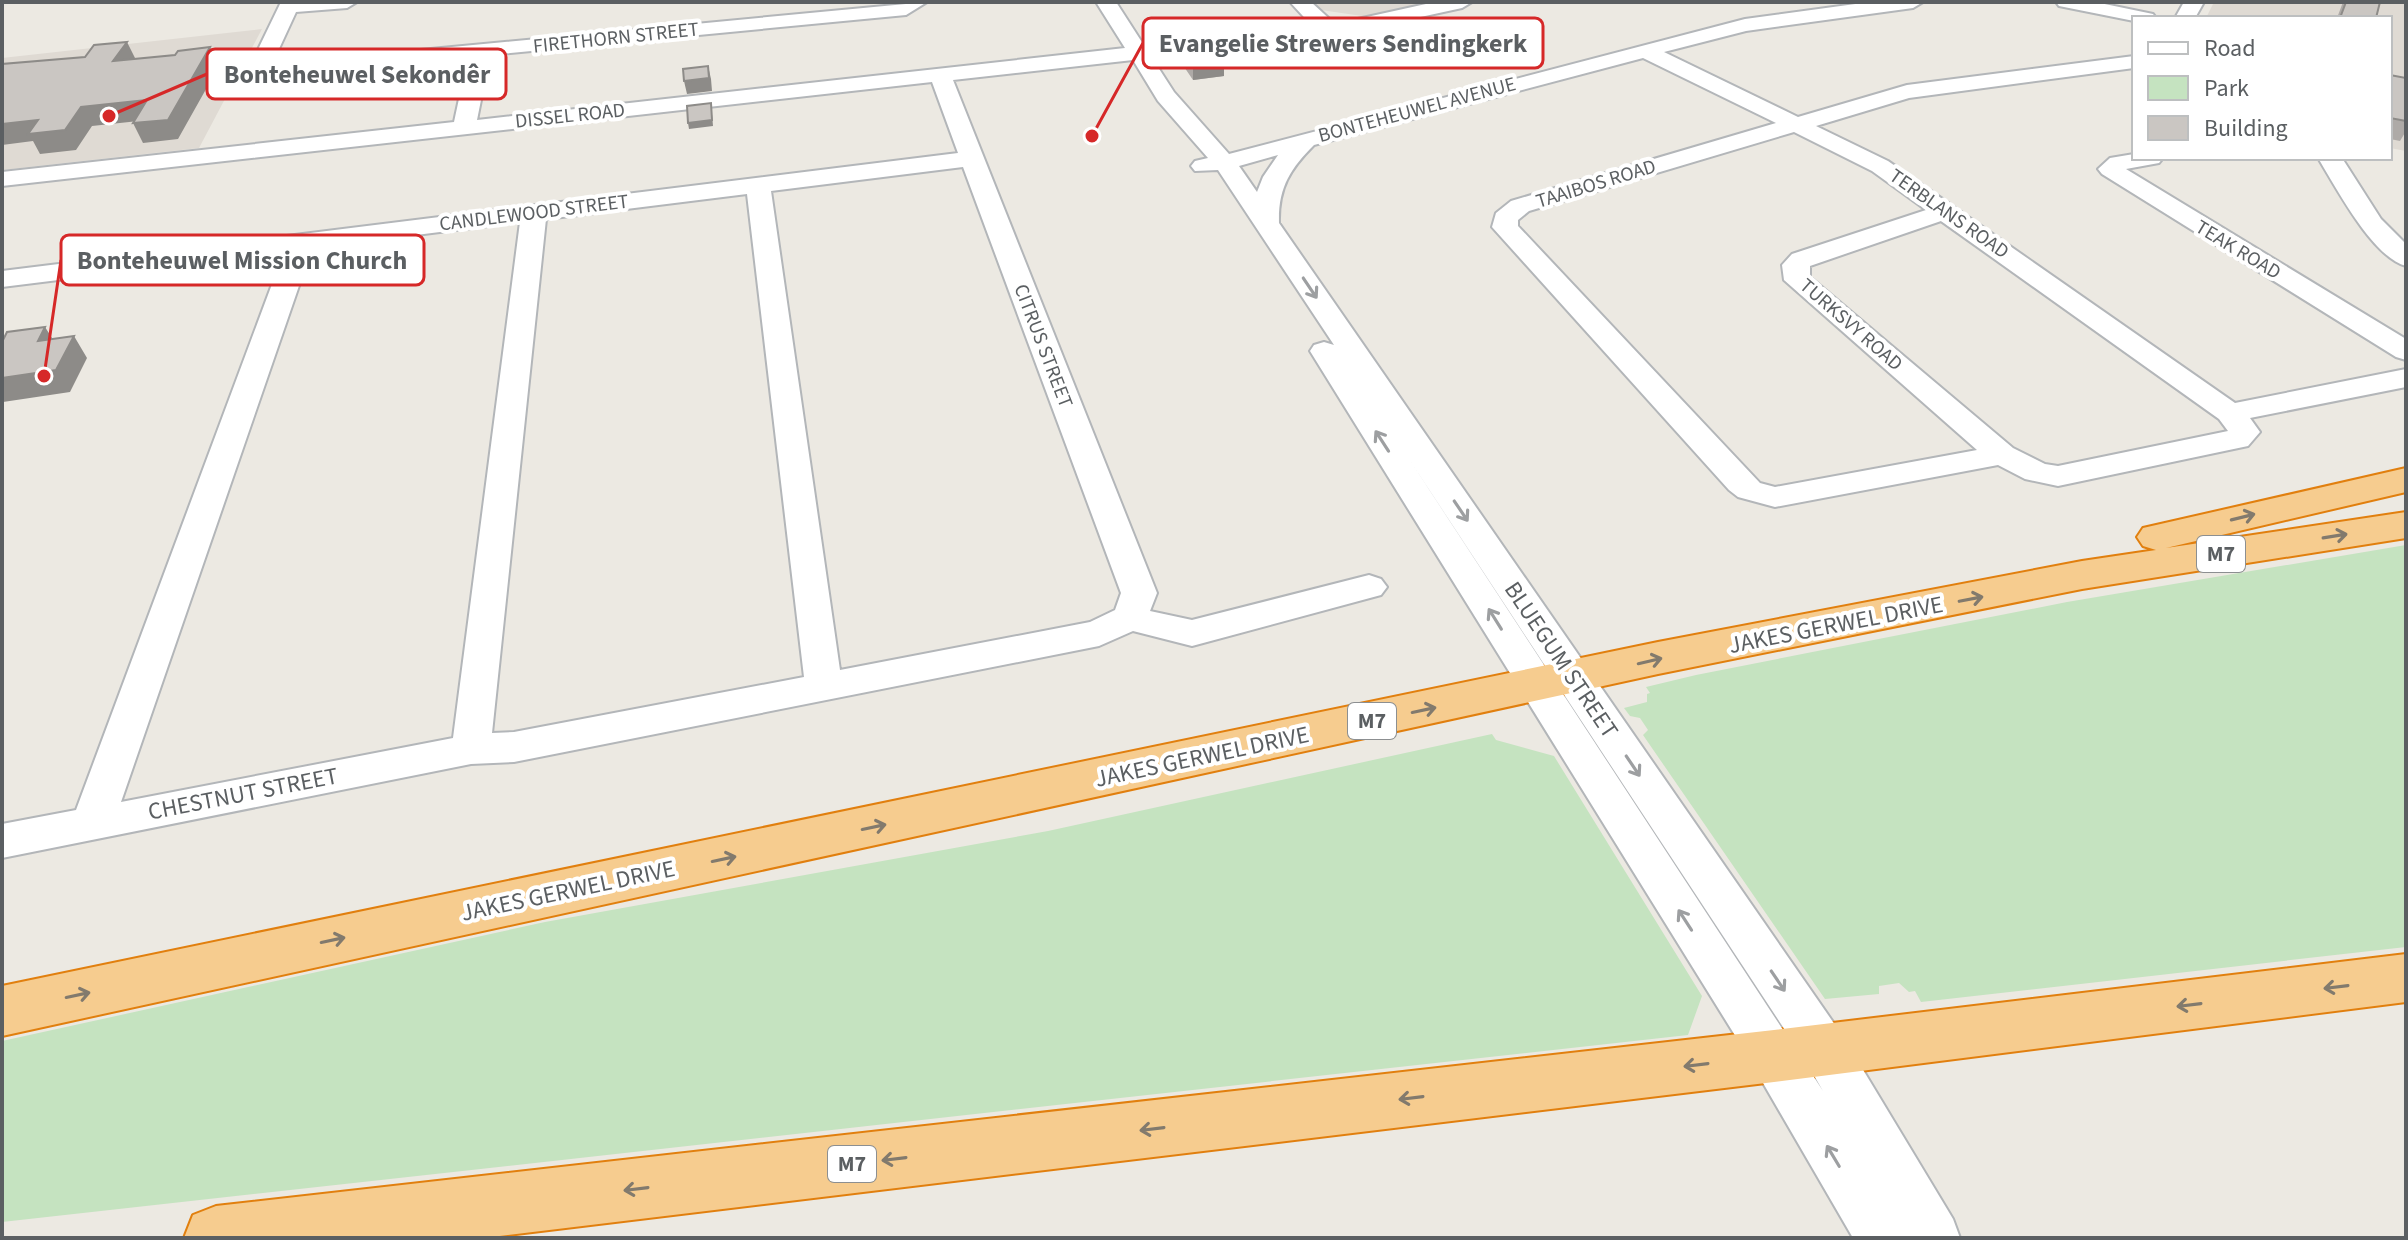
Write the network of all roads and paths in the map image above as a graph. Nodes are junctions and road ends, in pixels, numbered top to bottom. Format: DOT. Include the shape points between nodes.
graph roads {
  1 [pos="347,2"];
  2 [pos="917,2"];
  3 [pos="1106,2"];
  4 [pos="1300,2"];
  5 [pos="1462,2"];
  6 [pos="1913,2"];
  7 [pos="2066,2"];
  8 [pos="290,5"];
  9 [pos="1736,7"];
  10 [pos="2136,16"];
  11 [pos="1767,21"];
  12 [pos="1646,51"];
  13 [pos="480,52"];
  14 [pos="1139,53"];
  15 [pos="2132,62"];
  16 [pos="940,75"];
  17 [pos="1166,96"];
  18 [pos="1797,124"];
  19 [pos="1196,127"];
  20 [pos="464,128"];
  21 [pos="1295,143"];
  22 [pos="971,159"];
  23 [pos="2138,160"];
  24 [pos="2331,160"];
  25 [pos="1213,164"];
  26 [pos="2,179"];
  27 [pos="758,186"];
  28 [pos="1946,211"];
  29 [pos="534,213"];
  30 [pos="1266,223"];
  31 [pos="301,242"];
  32 [pos="2406,258"];
  33 [pos="2,279"];
  34 [pos="2406,351"];
  35 [pos="2406,378"];
  36 [pos="2230,413"];
  37 [pos="1989,458"];
  38 [pos="2406,480"];
  39 [pos="2406,525"];
  40 [pos="2038,586"];
  41 [pos="1369,587"];
  42 [pos="1130,617"];
  43 [pos="1554,682"];
  44 [pos="824,687"];
  45 [pos="471,749"];
  46 [pos="92,824"];
  47 [pos="2,841"];
  48 [pos="2406,978"];
  49 [pos="2,1011"];
  50 [pos="1800,1053"];
  51 [pos="1902,1228"];
  52 [pos="216,1238"];
  1 -- 8 [label="street"];
  2 -- 13 [label="street, FIRETHORN STREET" via="906,9"];
  3 -- 14 [label="street, BLUEGUM STREET"];
  4 -- 5 [label="street" via="1333,30"];
  6 -- 11 [label="street, BONTEHEUWEL AVENUE"];
  7 -- 10 [label="street"];
  8 -- 13 [label="street, FIRETHORN STREET" via="261,64 263,71"];
  9 -- 11 [label="street"];
  11 -- 12 [label="street, BONTEHEUWEL AVENUE"];
  12 -- 18 [label="street, TERBLANS ROAD"];
  12 -- 21 [label="street, BONTEHEUWEL AVENUE"];
  13 -- 20 [label="street"];
  14 -- 16 [label="street, DISSEL ROAD"];
  14 -- 17 [label="street, BLUEGUM STREET"];
  15 -- 18 [label="street, TAAIBOS ROAD" via="1919,90"];
  16 -- 20 [label="street, DISSEL ROAD"];
  16 -- 22 [label="street, CITRUS STREET"];
  17 -- 19 [label="street, BLUEGUM STREET"];
  17 -- 25 [label="street, BLUEGUM STREET" via="1169,113"];
  18 -- 28 [label="street, TERBLANS ROAD" via="1880,166"];
  18 -- 37 [label="street, TAAIBOS ROAD" via="1520,206 1505,218 1505,227 1749,490 1790,496"];
  19 -- 21 [label="street" via="1235,142"];
  19 -- 25 [label="street, BLUEGUM STREET"];
  20 -- 26 [label="street, DISSEL ROAD"];
  21 -- 25 [label="street, BONTEHEUWEL AVENUE"];
  21 -- 30 [label="street" via="1269,184"];
  22 -- 27 [label="street, CANDLEWOOD STREET"];
  22 -- 42 [label="street, CITRUS STREET" via="1139,593"];
  23 -- 34 [label="street, TEAK ROAD" via="2110,169"];
  24 -- 32 [label="street" via="2371,224"];
  25 -- 30 [label="street, BLUEGUM STREET"];
  43 -- 25 [label="street, BLUEGUM STREET, one-way" via="1459,561"];
  27 -- 29 [label="street, CANDLEWOOD STREET"];
  27 -- 44 [label="street"];
  28 -- 36 [label="street, TERBLANS ROAD"];
  28 -- 37 [label="street, TURKSVY ROAD" via="1801,260 1794,274"];
  29 -- 31 [label="street, CANDLEWOOD STREET"];
  29 -- 45 [label="street"];
  30 -- 43 [label="street, BLUEGUM STREET, one-way"];
  31 -- 33 [label="street, CANDLEWOOD STREET"];
  31 -- 46 [label="street"];
  35 -- 36 [label="street"];
  36 -- 37 [label="street, TURKSVY ROAD" via="2245,432 2237,439 2058,476"];
  40 -- 38 [label="highway, one-way" via="2134,543"];
  40 -- 39 [label="highway, JAKES GERWEL DRIVE / M7, one-way"];
  43 -- 40 [label="highway, JAKES GERWEL DRIVE / M7, one-way"];
  41 -- 42 [label="street" via="1192,633"];
  42 -- 44 [label="street" via="1099,633"];
  49 -- 43 [label="highway, JAKES GERWEL DRIVE / M7, one-way"];
  43 -- 50 [label="street, BLUEGUM STREET"];
  44 -- 45 [label="street" via="514,747"];
  45 -- 46 [label="street, CHESTNUT STREET"];
  46 -- 47 [label="street"];
  48 -- 50 [label="highway, M7, one-way"];
  50 -- 51 [label="street, BLUEGUM STREET"];
  50 -- 52 [label="highway, M7, one-way"];
}
